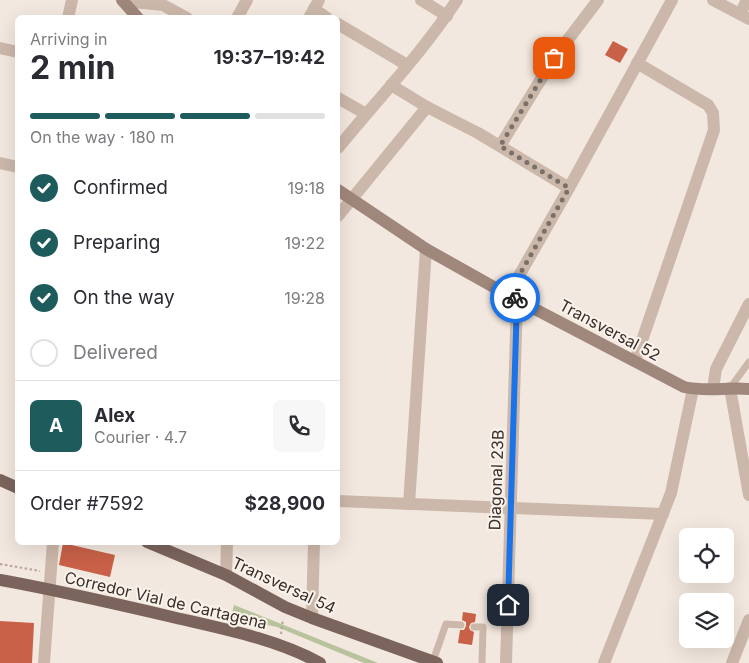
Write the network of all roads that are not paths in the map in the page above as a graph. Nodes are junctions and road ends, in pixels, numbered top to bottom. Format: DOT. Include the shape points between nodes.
graph roads {
  1 [pos="72,0"];
  2 [pos="247,0"];
  3 [pos="421,0"];
  4 [pos="458,0"];
  5 [pos="598,0"];
  6 [pos="672,0"];
  7 [pos="713,0"];
  8 [pos="748,0"];
  9 [pos="122,1"];
  10 [pos="69,15"];
  11 [pos="135,15"];
  12 [pos="181,15"];
  13 [pos="239,15"];
  14 [pos="447,16"];
  15 [pos="745,17"];
  16 [pos="340,25"];
  17 [pos="0,48"];
  18 [pos="15,51"];
  19 [pos="637,63"];
  20 [pos="407,65"];
  21 [pos="391,85"];
  22 [pos="340,99"];
  23 [pos="427,107"];
  24 [pos="366,114"];
  25 [pos="340,146"];
  26 [pos="500,146"];
  27 [pos="0,163"];
  28 [pos="15,166"];
  29 [pos="569,188"];
  30 [pos="340,192"];
  31 [pos="351,200"];
  32 [pos="340,214"];
  33 [pos="426,249"];
  34 [pos="513,297"];
  35 [pos="749,304"];
  36 [pos="635,361"];
  37 [pos="749,362"];
  38 [pos="730,388"];
  39 [pos="693,389"];
  40 [pos="714,389"];
  41 [pos="749,389"];
  42 [pos="745,454"];
  43 [pos="0,480"];
  44 [pos="15,487"];
  45 [pos="749,495"];
  46 [pos="340,501"];
  47 [pos="410,504"];
  48 [pos="511,508"];
  49 [pos="663,514"];
  50 [pos="52,545"];
  51 [pos="154,545"];
  52 [pos="227,545"];
  53 [pos="314,545"];
  54 [pos="226,575"];
  55 [pos="0,580"];
  56 [pos="50,589"];
  57 [pos="312,618"];
  58 [pos="749,620"];
  59 [pos="461,625"];
  60 [pos="474,627"];
  61 [pos="300,658"];
  62 [pos="435,662"];
  63 [pos="44,663"];
  64 [pos="320,663"];
  65 [pos="482,663"];
  66 [pos="506,663"];
  67 [pos="604,663"];
  68 [pos="732,663"];
  1 -- 10 [label="street"];
  2 -- 13 [label="street"];
  3 -- 14 [label="street"];
  4 -- 14 [label="street"];
  5 -- 26 [label="street" via="554,58"];
  6 -- 19 [label="street, Diagonal 23B"];
  7 -- 15 [label="street"];
  8 -- 15 [label="street"];
  9 -- 11 [label="street"];
  9 -- 12 [label="street" via="163,5"];
  14 -- 20 [label="street"];
  16 -- 20 [label="street"];
  17 -- 18 [label="street"];
  19 -- 29 [label="street, Diagonal 23B"];
  19 -- 36 [label="street" via="708,105 713,113 714,130"];
  20 -- 21 [label="street"];
  21 -- 23 [label="street"];
  21 -- 24 [label="street"];
  22 -- 24 [label="street"];
  23 -- 26 [label="street"];
  23 -- 31 [label="street"];
  24 -- 25 [label="street"];
  26 -- 29 [label="street"];
  27 -- 28 [label="street"];
  29 -- 34 [label="street, Diagonal 23B"];
  30 -- 31 [label="street, Transversal 52"];
  31 -- 32 [label="street"];
  31 -- 33 [label="street, Transversal 52"];
  33 -- 34 [label="street, Transversal 52"];
  33 -- 47 [label="street"];
  34 -- 36 [label="street, Transversal 52"];
  34 -- 48 [label="street, Diagonal 23B"];
  35 -- 40 [label="street" via="716,369"];
  36 -- 39 [label="street, Transversal 52"];
  37 -- 38 [label="lane"];
  38 -- 40 [label="street, Transversal 52"];
  38 -- 41 [label="street, Transversal 52"];
  38 -- 42 [label="street"];
  39 -- 40 [label="street, Transversal 52"];
  39 -- 49 [label="street" via="678,465"];
  42 -- 45 [label="street"];
  43 -- 44 [label="main road"];
  46 -- 47 [label="street"];
  47 -- 48 [label="street"];
  48 -- 49 [label="street"];
  48 -- 66 [label="street, Diagonal 23B"];
  49 -- 67 [label="street"];
  50 -- 56 [label="street"];
  51 -- 54 [label="main road, Transversal 54"];
  52 -- 54 [label="street"];
  53 -- 57 [label="street"];
  54 -- 57 [label="main road, Transversal 54"];
  55 -- 56 [label="main road, Corredor Vial de Cartagena"];
  56 -- 61 [label="main road, Corredor Vial de Cartagena" via="280,644"];
  56 -- 63 [label="street"];
  57 -- 62 [label="main road, Transversal 54"];
  58 -- 68 [label="street"];
  59 -- 62 [label="lane" via="446,624"];
  60 -- 65 [label="lane" via="483,627"];
  61 -- 64 [label="main road, Corredor Vial de Cartagena"];
}
